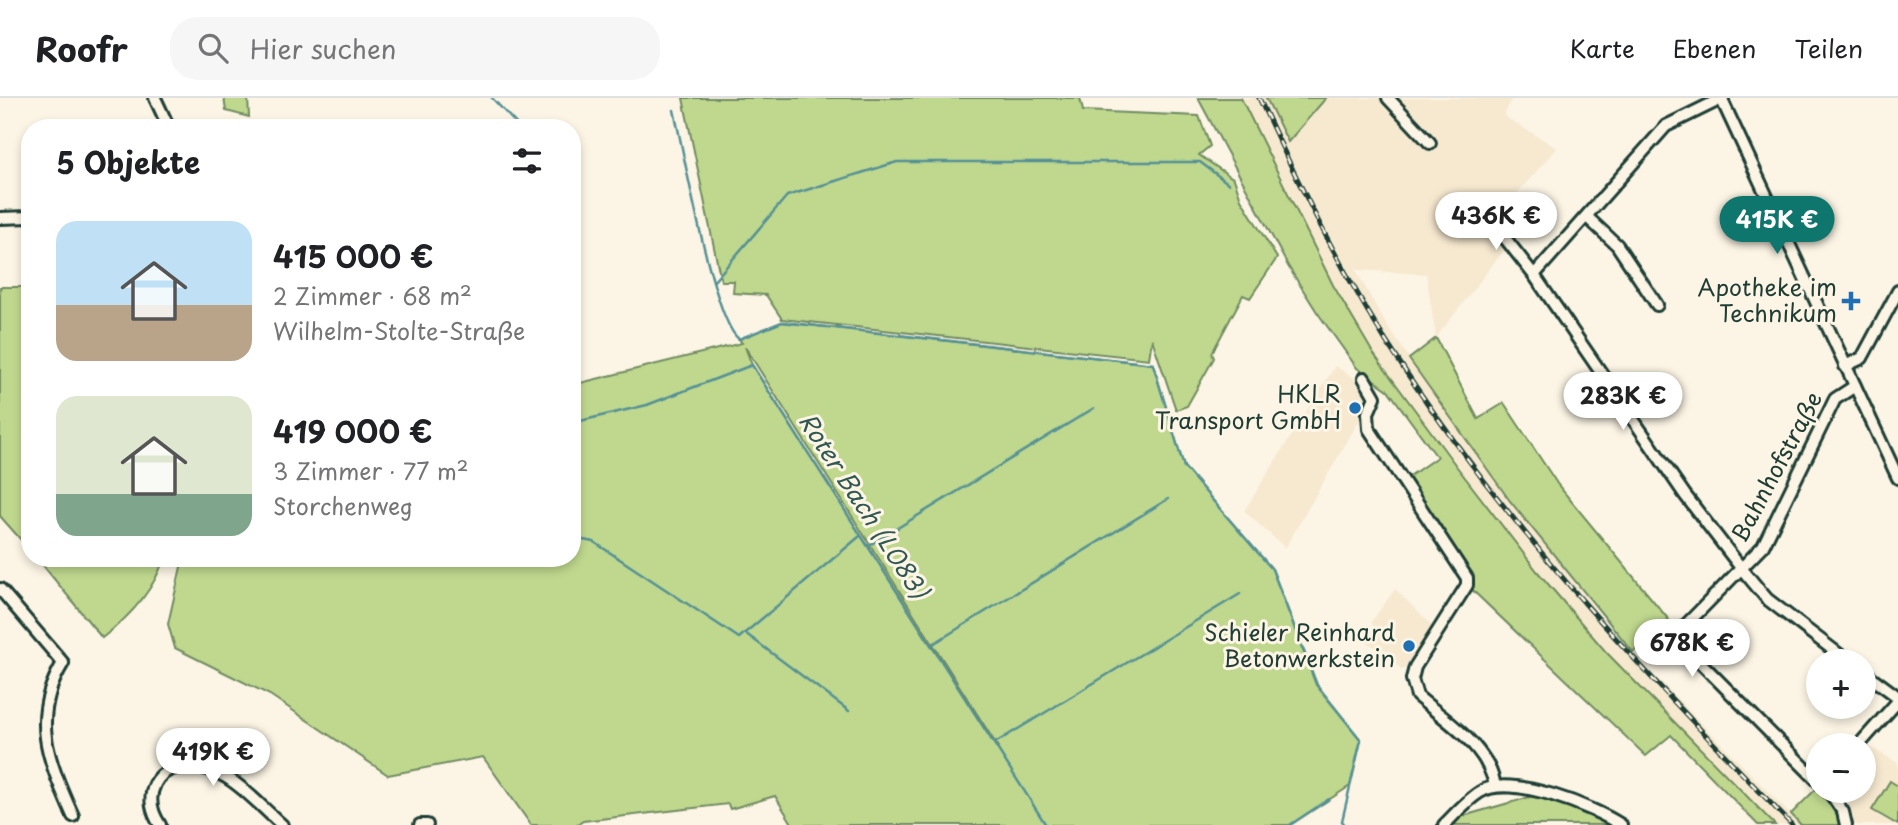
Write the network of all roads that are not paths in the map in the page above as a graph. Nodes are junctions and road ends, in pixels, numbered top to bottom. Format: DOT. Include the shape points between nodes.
graph roads {
  1 [pos="155,98"];
  2 [pos="1388,98"];
  3 [pos="1722,98"];
  4 [pos="165,119"];
  5 [pos="1430,143"];
  6 [pos="1483,210"];
  7 [pos="21,217"];
  8 [pos="1587,217"];
  9 [pos="0,218"];
  10 [pos="1534,275"];
  11 [pos="1898,291"];
  12 [pos="1657,305"];
  13 [pos="1845,366"];
  14 [pos="1364,378"];
  15 [pos="1855,386"];
  16 [pos="1898,478"];
  17 [pos="1742,569"];
  18 [pos="0,589"];
  19 [pos="1832,649"];
  20 [pos="1876,682"];
  21 [pos="1898,699"];
  22 [pos="1869,733"];
  23 [pos="1806,769"];
  24 [pos="1495,786"];
  25 [pos="1837,803"];
  26 [pos="73,816"];
  27 [pos="160,825"];
  28 [pos="282,825"];
  29 [pos="420,825"];
  30 [pos="427,825"];
  31 [pos="1444,825"];
  32 [pos="1620,825"];
  33 [pos="1846,825"];
  1 -- 4 [label="street"];
  2 -- 5 [label="street"];
  3 -- 8 [label="street" via="1666,126"];
  3 -- 13 [label="street"];
  6 -- 10 [label="street"];
  7 -- 9 [label="street"];
  8 -- 10 [label="street"];
  8 -- 12 [label="street" via="1617,245"];
  10 -- 17 [label="street" via="1685,495"];
  11 -- 13 [label="street" via="1862,358"];
  13 -- 15 [label="street"];
  14 -- 24 [label="street" via="1375,397 1368,414 1369,429 1467,578 1467,585 1415,667 1413,687 1417,696 1483,754 1492,768"];
  15 -- 16 [label="street"];
  15 -- 17 [label="street, Bahnhofstraße" via="1836,399 1763,546"];
  17 -- 19 [label="street" via="1767,599"];
  17 -- 23 [label="street, Bahnhofstraße" via="1676,638"];
  18 -- 26 [label="street" via="63,663 45,701 43,719 49,758"];
  20 -- 21 [label="street"];
  21 -- 22 [label="street"];
  24 -- 31 [label="street" via="1481,791"];
  24 -- 32 [label="street" via="1563,798"];
  25 -- 33 [label="street"];
  27 -- 28 [label="street" via="153,815 153,788 159,776 192,765 214,769"];
  29 -- 30 [label="street"];
}
